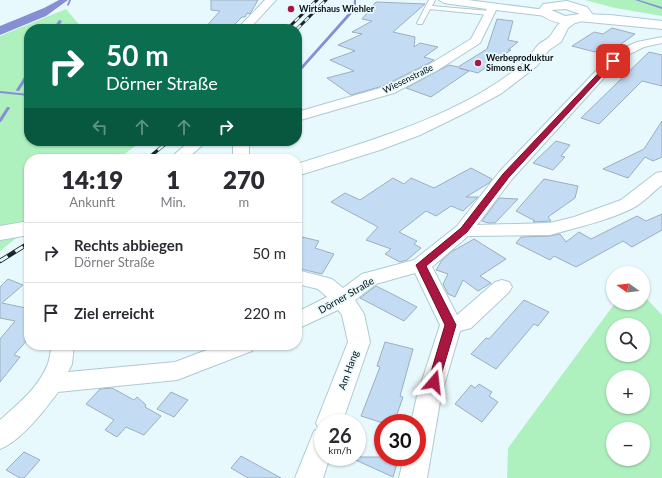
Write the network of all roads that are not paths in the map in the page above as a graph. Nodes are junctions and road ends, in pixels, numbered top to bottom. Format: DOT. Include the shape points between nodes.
graph roads {
  1 [pos="272,0"];
  2 [pos="281,0"];
  3 [pos="432,0"];
  4 [pos="444,0"];
  5 [pos="461,0"];
  6 [pos="493,6"];
  7 [pos="429,7"];
  8 [pos="550,8"];
  9 [pos="262,9"];
  10 [pos="575,11"];
  11 [pos="662,21"];
  12 [pos="420,23"];
  13 [pos="248,24"];
  14 [pos="662,36"];
  15 [pos="544,47"];
  16 [pos="302,116"];
  17 [pos="192,146"];
  18 [pos="183,154"];
  19 [pos="302,168"];
  20 [pos="662,177"];
  21 [pos="24,229"];
  22 [pos="464,230"];
  23 [pos="0,233"];
  24 [pos="421,265"];
  25 [pos="302,278"];
  26 [pos="502,287"];
  27 [pos="342,299"];
  28 [pos="302,319"];
  29 [pos="451,325"];
  30 [pos="62,350"];
  31 [pos="231,350"];
  32 [pos="50,382"];
  33 [pos="332,414"];
  34 [pos="0,437"];
  35 [pos="314,464"];
  36 [pos="309,478"];
  37 [pos="413,478"];
  1 -- 9 [label="street"];
  2 -- 9 [label="street"];
  3 -- 7 [label="lane"];
  4 -- 6 [label="street"];
  5 -- 6 [label="street"];
  6 -- 7 [label="lane"];
  6 -- 8 [label="street"];
  6 -- 16 [label="street, Wiesenstraße" via="476,41 428,70 389,90"];
  7 -- 12 [label="lane"];
  8 -- 10 [label="main road"];
  8 -- 15 [label="main road" via="552,24 545,38"];
  9 -- 13 [label="street"];
  10 -- 11 [label="main road"];
  10 -- 14 [label="main road" via="632,21 652,27"];
  10 -- 15 [label="main road" via="556,39"];
  14 -- 22 [label="street, Dörner Straße" via="618,55 506,175"];
  15 -- 19 [label="main road" via="532,63 496,90 461,109 374,146"];
  17 -- 18 [label="street"];
  20 -- 22 [label="street" via="627,204 573,223 550,229"];
  21 -- 23 [label="main road"];
  22 -- 24 [label="street, Dörner Straße"];
  24 -- 27 [label="street, Dörner Straße" via="369,279"];
  24 -- 29 [label="street"];
  25 -- 27 [label="street, Am Hang" via="325,284"];
  26 -- 29 [label="street" via="463,322"];
  27 -- 28 [label="street, Dörner Straße"];
  27 -- 33 [label="street, Am Hang" via="353,314 359,342"];
  29 -- 37 [label="street" via="429,396"];
  30 -- 32 [label="street" via="59,366"];
  31 -- 32 [label="street" via="177,371"];
  32 -- 34 [label="street" via="30,410"];
  35 -- 36 [label="street"];
}
